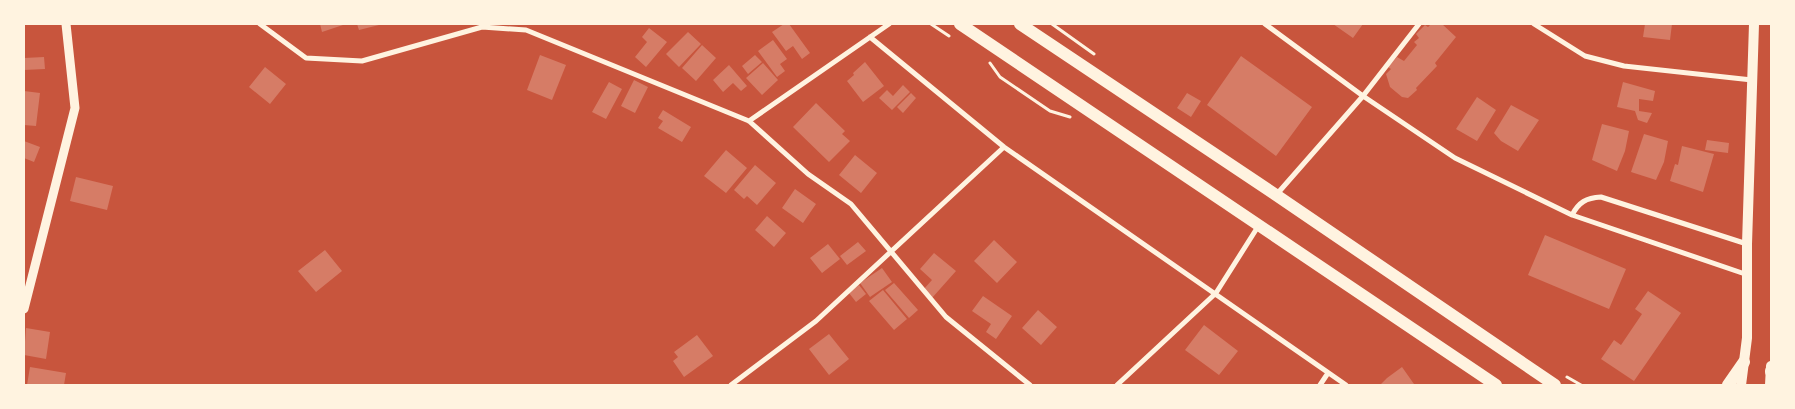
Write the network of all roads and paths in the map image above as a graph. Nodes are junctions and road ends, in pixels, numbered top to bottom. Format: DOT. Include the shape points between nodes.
graph roads {
  1 [pos="66,24"];
  2 [pos="260,24"];
  3 [pos="889,24"];
  4 [pos="960,24"];
  5 [pos="1020,24"];
  6 [pos="1265,24"];
  7 [pos="1419,24"];
  8 [pos="1534,24"];
  9 [pos="1754,24"];
  10 [pos="492,26"];
  11 [pos="870,37"];
  12 [pos="1752,80"];
  13 [pos="1363,96"];
  14 [pos="749,120"];
  15 [pos="1004,147"];
  16 [pos="1276,195"];
  17 [pos="1572,215"];
  18 [pos="1260,224"];
  19 [pos="1747,244"];
  20 [pos="890,251"];
  21 [pos="1748,275"];
  22 [pos="1216,293"];
  23 [pos="24,309"];
  24 [pos="1744,362"];
  25 [pos="1771,366"];
  26 [pos="1771,371"];
  27 [pos="1328,373"];
  28 [pos="731,385"];
  29 [pos="1030,385"];
  30 [pos="1117,385"];
  31 [pos="1320,385"];
  32 [pos="1346,385"];
  33 [pos="1496,385"];
  34 [pos="1555,385"];
  35 [pos="1728,385"];
  36 [pos="1741,385"];
  37 [pos="1770,385"];
  1 -- 23 [label="street" via="75,108"];
  2 -- 10 [label="street" via="306,58 362,61"];
  3 -- 11 [label="street"];
  4 -- 18 [label="main road"];
  5 -- 16 [label="main road"];
  6 -- 13 [label="street"];
  7 -- 13 [label="street"];
  8 -- 12 [label="street" via="1585,56 1624,66"];
  9 -- 12 [label="main road"];
  10 -- 14 [label="street" via="526,30"];
  11 -- 14 [label="street"];
  11 -- 15 [label="street"];
  12 -- 19 [label="main road"];
  13 -- 16 [label="street"];
  13 -- 17 [label="street" via="1455,158"];
  14 -- 20 [label="street" via="808,174 851,204"];
  15 -- 20 [label="street"];
  15 -- 22 [label="street"];
  16 -- 34 [label="main road"];
  17 -- 19 [label="street" via="1588,198 1601,197"];
  17 -- 21 [label="street"];
  18 -- 22 [label="street"];
  18 -- 33 [label="main road"];
  19 -- 21 [label="main road"];
  20 -- 28 [label="street" via="816,321"];
  20 -- 29 [label="street" via="946,317"];
  21 -- 24 [label="main road"];
  22 -- 27 [label="street"];
  22 -- 30 [label="street"];
  24 -- 35 [label="main road"];
  24 -- 36 [label="main road"];
  25 -- 26 [label="main road"];
  26 -- 37 [label="main road"];
  27 -- 31 [label="street"];
  27 -- 32 [label="street"];
}
